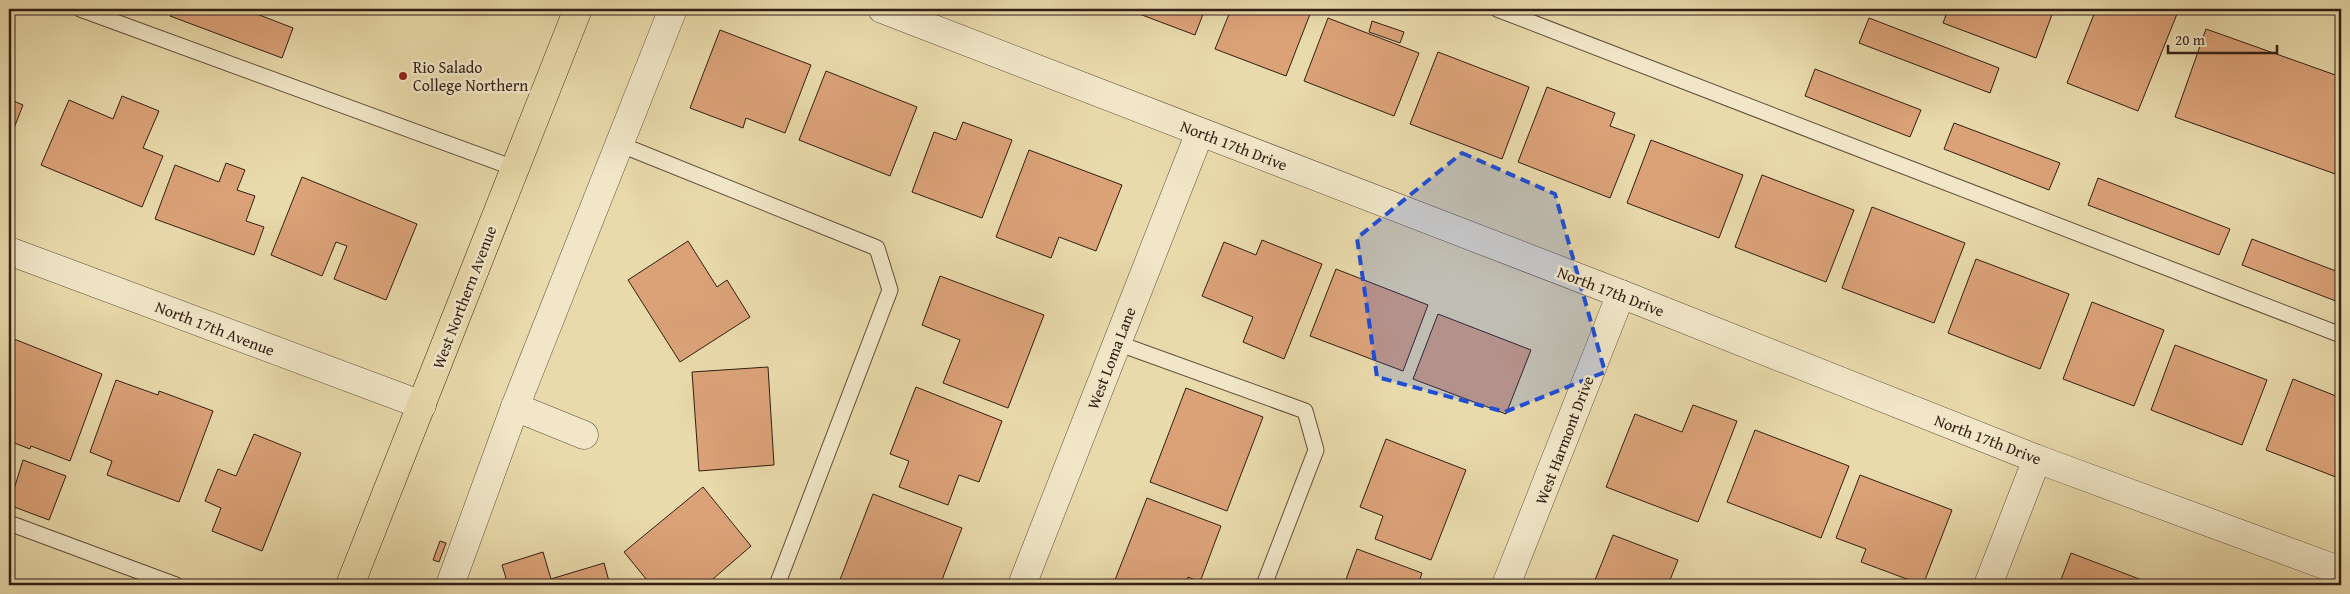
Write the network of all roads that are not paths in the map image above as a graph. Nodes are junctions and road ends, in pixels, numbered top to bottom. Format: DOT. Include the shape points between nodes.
graph roads {
  1 [pos="80,9"];
  2 [pos="578,9"];
  3 [pos="673,9"];
  4 [pos="882,9"];
  5 [pos="1497,9"];
  6 [pos="1200,132"];
  7 [pos="619,144"];
  8 [pos="514,168"];
  9 [pos="9,251"];
  10 [pos="1620,294"];
  11 [pos="2341,335"];
  12 [pos="1117,343"];
  13 [pos="422,405"];
  14 [pos="516,408"];
  15 [pos="584,435"];
  16 [pos="2037,459"];
  17 [pos="9,523"];
  18 [pos="2341,571"];
  19 [pos="176,585"];
  20 [pos="350,585"];
  21 [pos="450,585"];
  22 [pos="778,585"];
  23 [pos="1022,585"];
  24 [pos="1264,585"];
  25 [pos="1506,585"];
  26 [pos="1988,585"];
  1 -- 8 [label="lane"];
  2 -- 8 [label="main road, West Northern Avenue"];
  3 -- 7 [label="street"];
  4 -- 6 [label="street, North 17th Drive"];
  5 -- 11 [label="lane"];
  6 -- 10 [label="street, North 17th Drive"];
  6 -- 12 [label="street, West Loma Lane"];
  7 -- 14 [label="street"];
  7 -- 22 [label="lane" via="877,248 890,290"];
  8 -- 13 [label="main road, West Northern Avenue"];
  9 -- 13 [label="street, North 17th Avenue"];
  10 -- 16 [label="street, North 17th Drive"];
  10 -- 25 [label="street, West Harmont Drive"];
  12 -- 23 [label="street, West Loma Lane"];
  12 -- 24 [label="lane" via="1305,411 1316,450"];
  13 -- 20 [label="main road, West Northern Avenue"];
  14 -- 15 [label="street"];
  14 -- 21 [label="street"];
  16 -- 18 [label="street, North 17th Drive"];
  16 -- 26 [label="street"];
  17 -- 19 [label="lane"];
}
